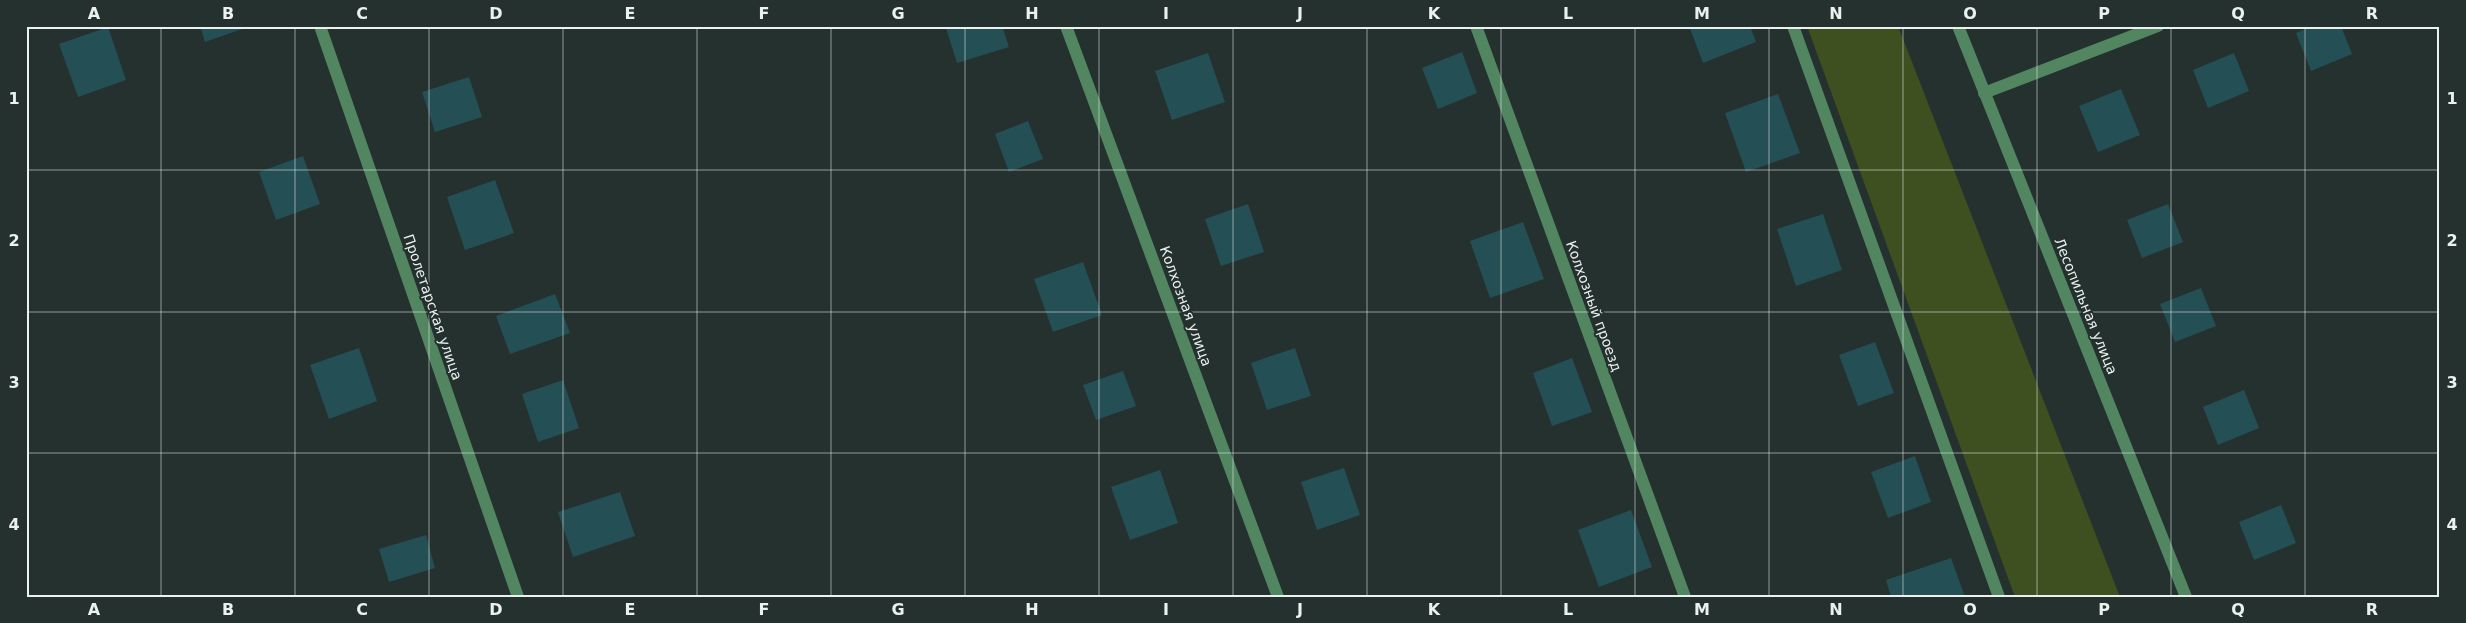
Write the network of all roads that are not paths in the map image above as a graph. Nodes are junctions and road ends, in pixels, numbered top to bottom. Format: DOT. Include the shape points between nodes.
graph roads {
  1 [pos="320,26"];
  2 [pos="1066,26"];
  3 [pos="1476,26"];
  4 [pos="1793,26"];
  5 [pos="1958,26"];
  6 [pos="2158,26"];
  7 [pos="1984,92"];
  8 [pos="518,597"];
  9 [pos="1278,597"];
  10 [pos="1685,597"];
  11 [pos="1999,597"];
  12 [pos="2186,597"];
  1 -- 8 [label="street, Пролетарская улица"];
  2 -- 9 [label="street, Колхозная улица"];
  3 -- 10 [label="street, Колхозный проезд"];
  4 -- 11 [label="street"];
  5 -- 7 [label="street, Лесопильная улица"];
  6 -- 7 [label="street"];
  7 -- 12 [label="street, Лесопильная улица"];
}
